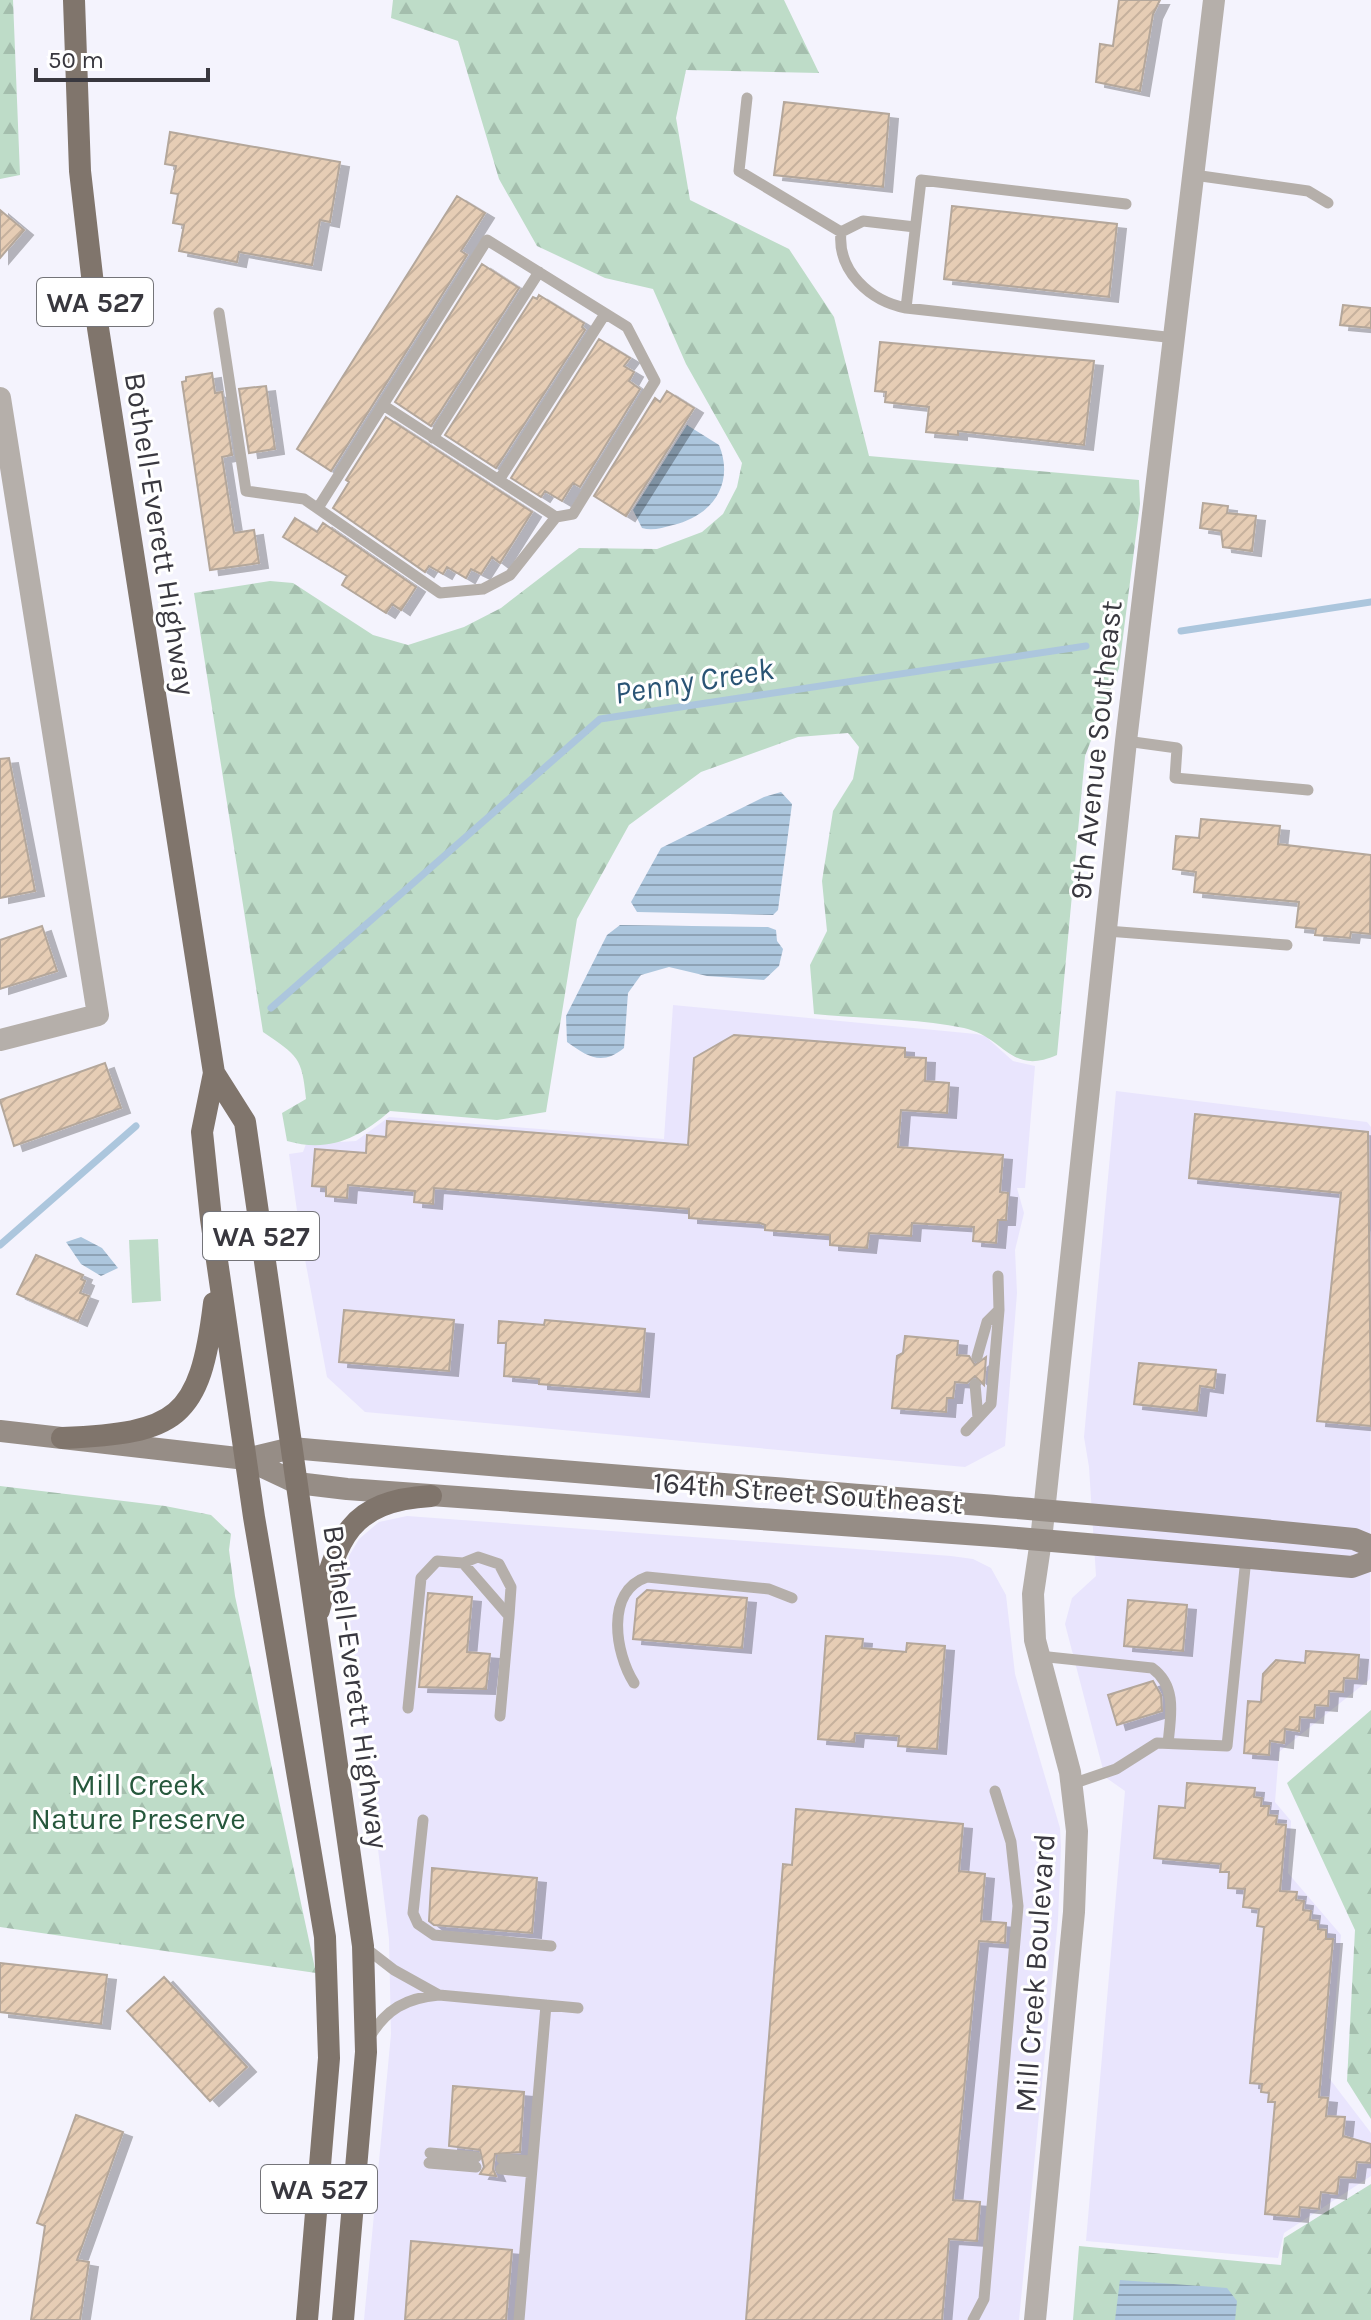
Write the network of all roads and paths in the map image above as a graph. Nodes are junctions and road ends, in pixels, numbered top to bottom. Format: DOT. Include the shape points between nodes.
graph roads {
  1 [pos="74,0"];
  2 [pos="1214,0"];
  3 [pos="747,98"];
  4 [pos="1194,175"];
  5 [pos="1328,203"];
  6 [pos="1126,204"];
  7 [pos="915,227"];
  8 [pos="841,232"];
  9 [pos="539,272"];
  10 [pos="906,308"];
  11 [pos="219,313"];
  12 [pos="605,314"];
  13 [pos="1175,338"];
  14 [pos="0,398"];
  15 [pos="383,405"];
  16 [pos="433,438"];
  17 [pos="5,443"];
  18 [pos="499,480"];
  19 [pos="318,508"];
  20 [pos="556,517"];
  21 [pos="1126,741"];
  22 [pos="1308,790"];
  23 [pos="1107,931"];
  24 [pos="1287,945"];
  25 [pos="0,1040"];
  26 [pos="214,1073"];
  27 [pos="218,1270"];
  28 [pos="998,1276"];
  29 [pos="999,1310"];
  30 [pos="977,1357"];
  31 [pos="975,1384"];
  32 [pos="978,1418"];
  33 [pos="0,1431"];
  34 [pos="966,1431"];
  35 [pos="62,1438"];
  36 [pos="292,1448"];
  37 [pos="246,1459"];
  38 [pos="297,1483"];
  39 [pos="431,1496"];
  40 [pos="1045,1508"];
  41 [pos="1041,1540"];
  42 [pos="1371,1546"];
  43 [pos="1246,1558"];
  44 [pos="1371,1560"];
  45 [pos="463,1563"];
  46 [pos="792,1598"];
  47 [pos="509,1616"];
  48 [pos="316,1623"];
  49 [pos="1038,1656"];
  50 [pos="634,1683"];
  51 [pos="408,1708"];
  52 [pos="500,1716"];
  53 [pos="1168,1743"];
  54 [pos="1072,1784"];
  55 [pos="995,1791"];
  56 [pos="423,1820"];
  57 [pos="363,1946"];
  58 [pos="551,1946"];
  59 [pos="439,1995"];
  60 [pos="546,2005"];
  61 [pos="578,2008"];
  62 [pos="366,2052"];
  63 [pos="429,2158"];
  64 [pos="476,2162"];
  65 [pos="501,2164"];
  66 [pos="531,2167"];
  67 [pos="313,2258"];
  68 [pos="307,2320"];
  69 [pos="322,2320"];
  70 [pos="343,2320"];
  71 [pos="519,2320"];
  72 [pos="973,2320"];
  73 [pos="1035,2320"];
  1 -- 26 [label="main road, Bothell-Everett Highway / WA 527" via="80,171 98,328"];
  2 -- 4 [label="street, 9th Avenue Southeast"];
  3 -- 8 [label="lane" via="739,171"];
  4 -- 5 [label="lane" via="1308,191"];
  4 -- 13 [label="street, 9th Avenue Southeast"];
  6 -- 7 [label="lane" via="921,180"];
  7 -- 8 [label="lane" via="863,221"];
  7 -- 10 [label="lane"];
  8 -- 10 [label="lane" via="841,255 866,292"];
  9 -- 12 [label="lane"];
  9 -- 15 [label="lane" via="487,240"];
  9 -- 16 [label="lane"];
  10 -- 13 [label="lane"];
  11 -- 19 [label="lane" via="246,491 304,499"];
  12 -- 18 [label="lane"];
  12 -- 20 [label="lane" via="627,327 655,381 573,514"];
  13 -- 21 [label="street, 9th Avenue Southeast"];
  14 -- 17 [label="street"];
  15 -- 16 [label="lane"];
  15 -- 19 [label="lane"];
  16 -- 18 [label="lane"];
  17 -- 25 [label="street" via="98,1015"];
  18 -- 20 [label="lane"];
  19 -- 20 [label="lane" via="440,593 483,589 510,575"];
  21 -- 22 [label="lane" via="1177,748 1175,778"];
  21 -- 23 [label="street, 9th Avenue Southeast"];
  23 -- 24 [label="lane"];
  23 -- 40 [label="street, 9th Avenue Southeast"];
  26 -- 27 [label="main road, Bothell-Everett Highway / WA 527" via="202,1132"];
  26 -- 36 [label="main road, Bothell-Everett Highway / WA 527" via="245,1122"];
  27 -- 35 [label="main road" via="211,1332 190,1401 166,1422 144,1430"];
  27 -- 37 [label="main road, Bothell-Everett Highway / WA 527"];
  28 -- 29 [label="lane"];
  29 -- 30 [label="lane" via="987,1322"];
  29 -- 32 [label="lane" via="991,1404"];
  31 -- 32 [label="lane"];
  32 -- 34 [label="lane"];
  33 -- 35 [label="main road"];
  35 -- 37 [label="main road"];
  36 -- 37 [label="main road, 164th Street Southeast"];
  36 -- 38 [label="main road, Bothell-Everett Highway / WA 527"];
  36 -- 40 [label="main road, 164th Street Southeast"];
  37 -- 38 [label="main road, 164th Street Southeast"];
  37 -- 67 [label="main road, Bothell-Everett Highway / WA 527" via="325,1937 329,2058"];
  38 -- 39 [label="main road, 164th Street Southeast"];
  38 -- 48 [label="main road, Bothell-Everett Highway / WA 527"];
  39 -- 41 [label="main road, 164th Street Southeast"];
  39 -- 48 [label="main road" via="377,1505 347,1530 334,1556"];
  40 -- 41 [label="street, 9th Avenue Southeast"];
  40 -- 42 [label="main road, 164th Street Southeast" via="1354,1539"];
  41 -- 43 [label="main road, 164th Street Southeast"];
  41 -- 49 [label="street, Mill Creek Boulevard" via="1033,1594"];
  43 -- 44 [label="main road, 164th Street Southeast" via="1352,1567"];
  43 -- 53 [label="lane" via="1227,1746"];
  45 -- 47 [label="lane"];
  45 -- 47 [label="lane" via="478,1557 499,1564 511,1587"];
  45 -- 51 [label="lane" via="437,1561 421,1578"];
  46 -- 50 [label="lane" via="769,1589 647,1577 636,1581 622,1597 618,1647"];
  47 -- 52 [label="lane"];
  48 -- 57 [label="main road, Bothell-Everett Highway / WA 527"];
  49 -- 53 [label="lane" via="1152,1668 1164,1676 1172,1703"];
  49 -- 54 [label="street, Mill Creek Boulevard"];
  53 -- 54 [label="lane" via="1157,1743 1116,1769"];
  54 -- 73 [label="street, Mill Creek Boulevard" via="1077,1831 1074,1912"];
  55 -- 72 [label="lane" via="1011,1842 1018,1906 984,2299"];
  56 -- 58 [label="lane" via="413,1913 425,1931"];
  57 -- 59 [label="lane"];
  57 -- 62 [label="main road, Bothell-Everett Highway / WA 527"];
  59 -- 60 [label="lane"];
  59 -- 62 [label="lane" via="385,2013"];
  60 -- 61 [label="lane"];
  60 -- 66 [label="lane"];
  62 -- 70 [label="main road, Bothell-Everett Highway / WA 527"];
  63 -- 64 [label="lane"];
  65 -- 66 [label="lane"];
  66 -- 71 [label="lane"];
  67 -- 68 [label="main road, Bothell-Everett Highway / WA 527"];
  67 -- 69 [label="main road"];
}
